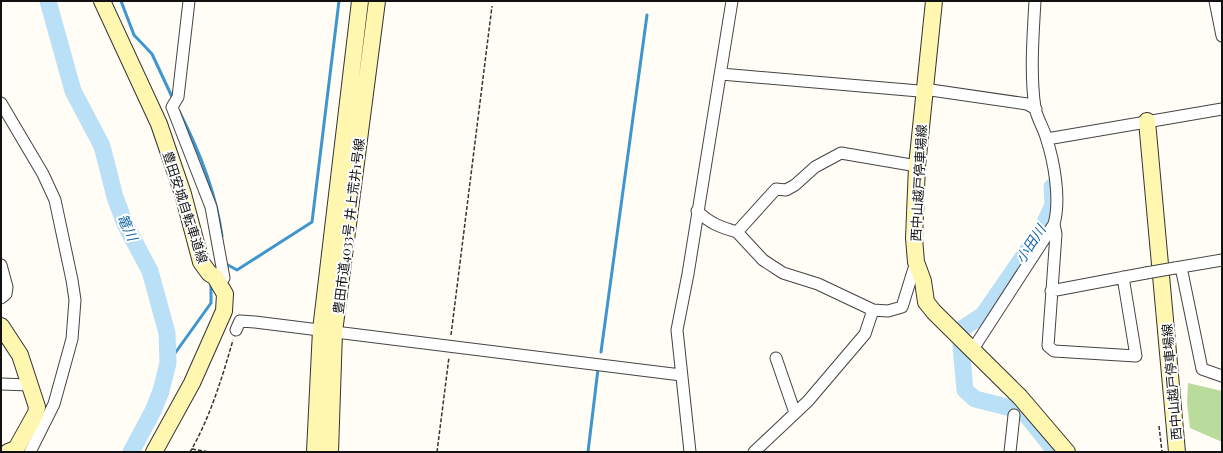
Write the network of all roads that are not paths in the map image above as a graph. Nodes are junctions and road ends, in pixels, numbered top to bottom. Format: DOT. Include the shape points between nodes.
graph roads {
  1 [pos="102,1"];
  2 [pos="189,1"];
  3 [pos="360,1"];
  4 [pos="377,1"];
  5 [pos="732,1"];
  6 [pos="934,1"];
  7 [pos="1035,1"];
  8 [pos="1215,1"];
  9 [pos="1222,36"];
  10 [pos="721,74"];
  11 [pos="924,89"];
  12 [pos="1,103"];
  13 [pos="1036,109"];
  14 [pos="1222,109"];
  15 [pos="1147,121"];
  16 [pos="1047,139"];
  17 [pos="917,166"];
  18 [pos="697,211"];
  19 [pos="1054,224"];
  20 [pos="737,232"];
  21 [pos="1222,260"];
  22 [pos="916,262"];
  23 [pos="1,265"];
  24 [pos="1178,268"];
  25 [pos="1123,277"];
  26 [pos="224,278"];
  27 [pos="1051,291"];
  28 [pos="1,298"];
  29 [pos="873,310"];
  30 [pos="1,326"];
  31 [pos="236,330"];
  32 [pos="328,331"];
  33 [pos="973,349"];
  34 [pos="776,358"];
  35 [pos="681,375"];
  36 [pos="1222,376"];
  37 [pos="1,384"];
  38 [pos="30,385"];
  39 [pos="795,413"];
  40 [pos="1014,415"];
  41 [pos="8,452"];
  42 [pos="30,452"];
  43 [pos="154,452"];
  44 [pos="315,452"];
  45 [pos="330,452"];
  46 [pos="690,452"];
  47 [pos="754,452"];
  48 [pos="1010,452"];
  49 [pos="1067,452"];
  50 [pos="1177,452"];
  1 -- 43 [label="main road, 豊田安城自転車道線" via="159,124 183,194 201,262 215,277 225,294 224,311 192,382"];
  2 -- 26 [label="street" via="178,96 172,107 211,207"];
  3 -- 32 [label="main road, 豊田市道4033号 井上荒井1号線"];
  4 -- 32 [label="main road, 豊田市道4033号 井上荒井1号線"];
  5 -- 10 [label="street"];
  6 -- 11 [label="main road, 西中山越戸停車場線"];
  7 -- 13 [label="street"];
  8 -- 9 [label="street"];
  10 -- 11 [label="street" via="919,91"];
  10 -- 18 [label="street"];
  11 -- 13 [label="street" via="1027,104"];
  11 -- 17 [label="main road, 西中山越戸停車場線"];
  12 -- 42 [label="street" via="43,174 55,200 74,300 72,338 54,404"];
  13 -- 16 [label="street"];
  14 -- 15 [label="street"];
  15 -- 16 [label="street"];
  15 -- 50 [label="main road, 西中山越戸停車場線"];
  16 -- 19 [label="street" via="1058,194"];
  17 -- 20 [label="street" via="841,153 816,167 786,190 776,189"];
  17 -- 22 [label="main road, 西中山越戸停車場線" via="914,210"];
  18 -- 20 [label="street" via="709,222"];
  18 -- 35 [label="street" via="677,330"];
  19 -- 27 [label="street" via="1056,234"];
  19 -- 33 [label="street"];
  20 -- 29 [label="street" via="763,260 783,273 818,284"];
  21 -- 24 [label="street"];
  22 -- 29 [label="street" via="902,307 888,311"];
  22 -- 33 [label="main road, 西中山越戸停車場線" via="926,302"];
  23 -- 28 [label="street" via="7,287 6,294"];
  24 -- 25 [label="street, bridge"];
  24 -- 36 [label="street" via="1202,369"];
  25 -- 27 [label="street"];
  25 -- 27 [label="street" via="1136,356 1054,351 1048,346"];
  29 -- 39 [label="street" via="866,334"];
  30 -- 38 [label="main road" via="20,355"];
  31 -- 32 [label="street" via="240,321"];
  32 -- 35 [label="street"];
  32 -- 44 [label="main road, 豊田市道4033号 井上荒井1号線"];
  32 -- 45 [label="main road, 豊田市道4033号 井上荒井1号線"];
  33 -- 49 [label="main road, 西中山越戸停車場線"];
  34 -- 39 [label="street"];
  35 -- 46 [label="street"];
  37 -- 38 [label="street"];
  38 -- 41 [label="main road" via="37,408 36,413 16,449"];
  39 -- 47 [label="street"];
  40 -- 48 [label="street"];
}
